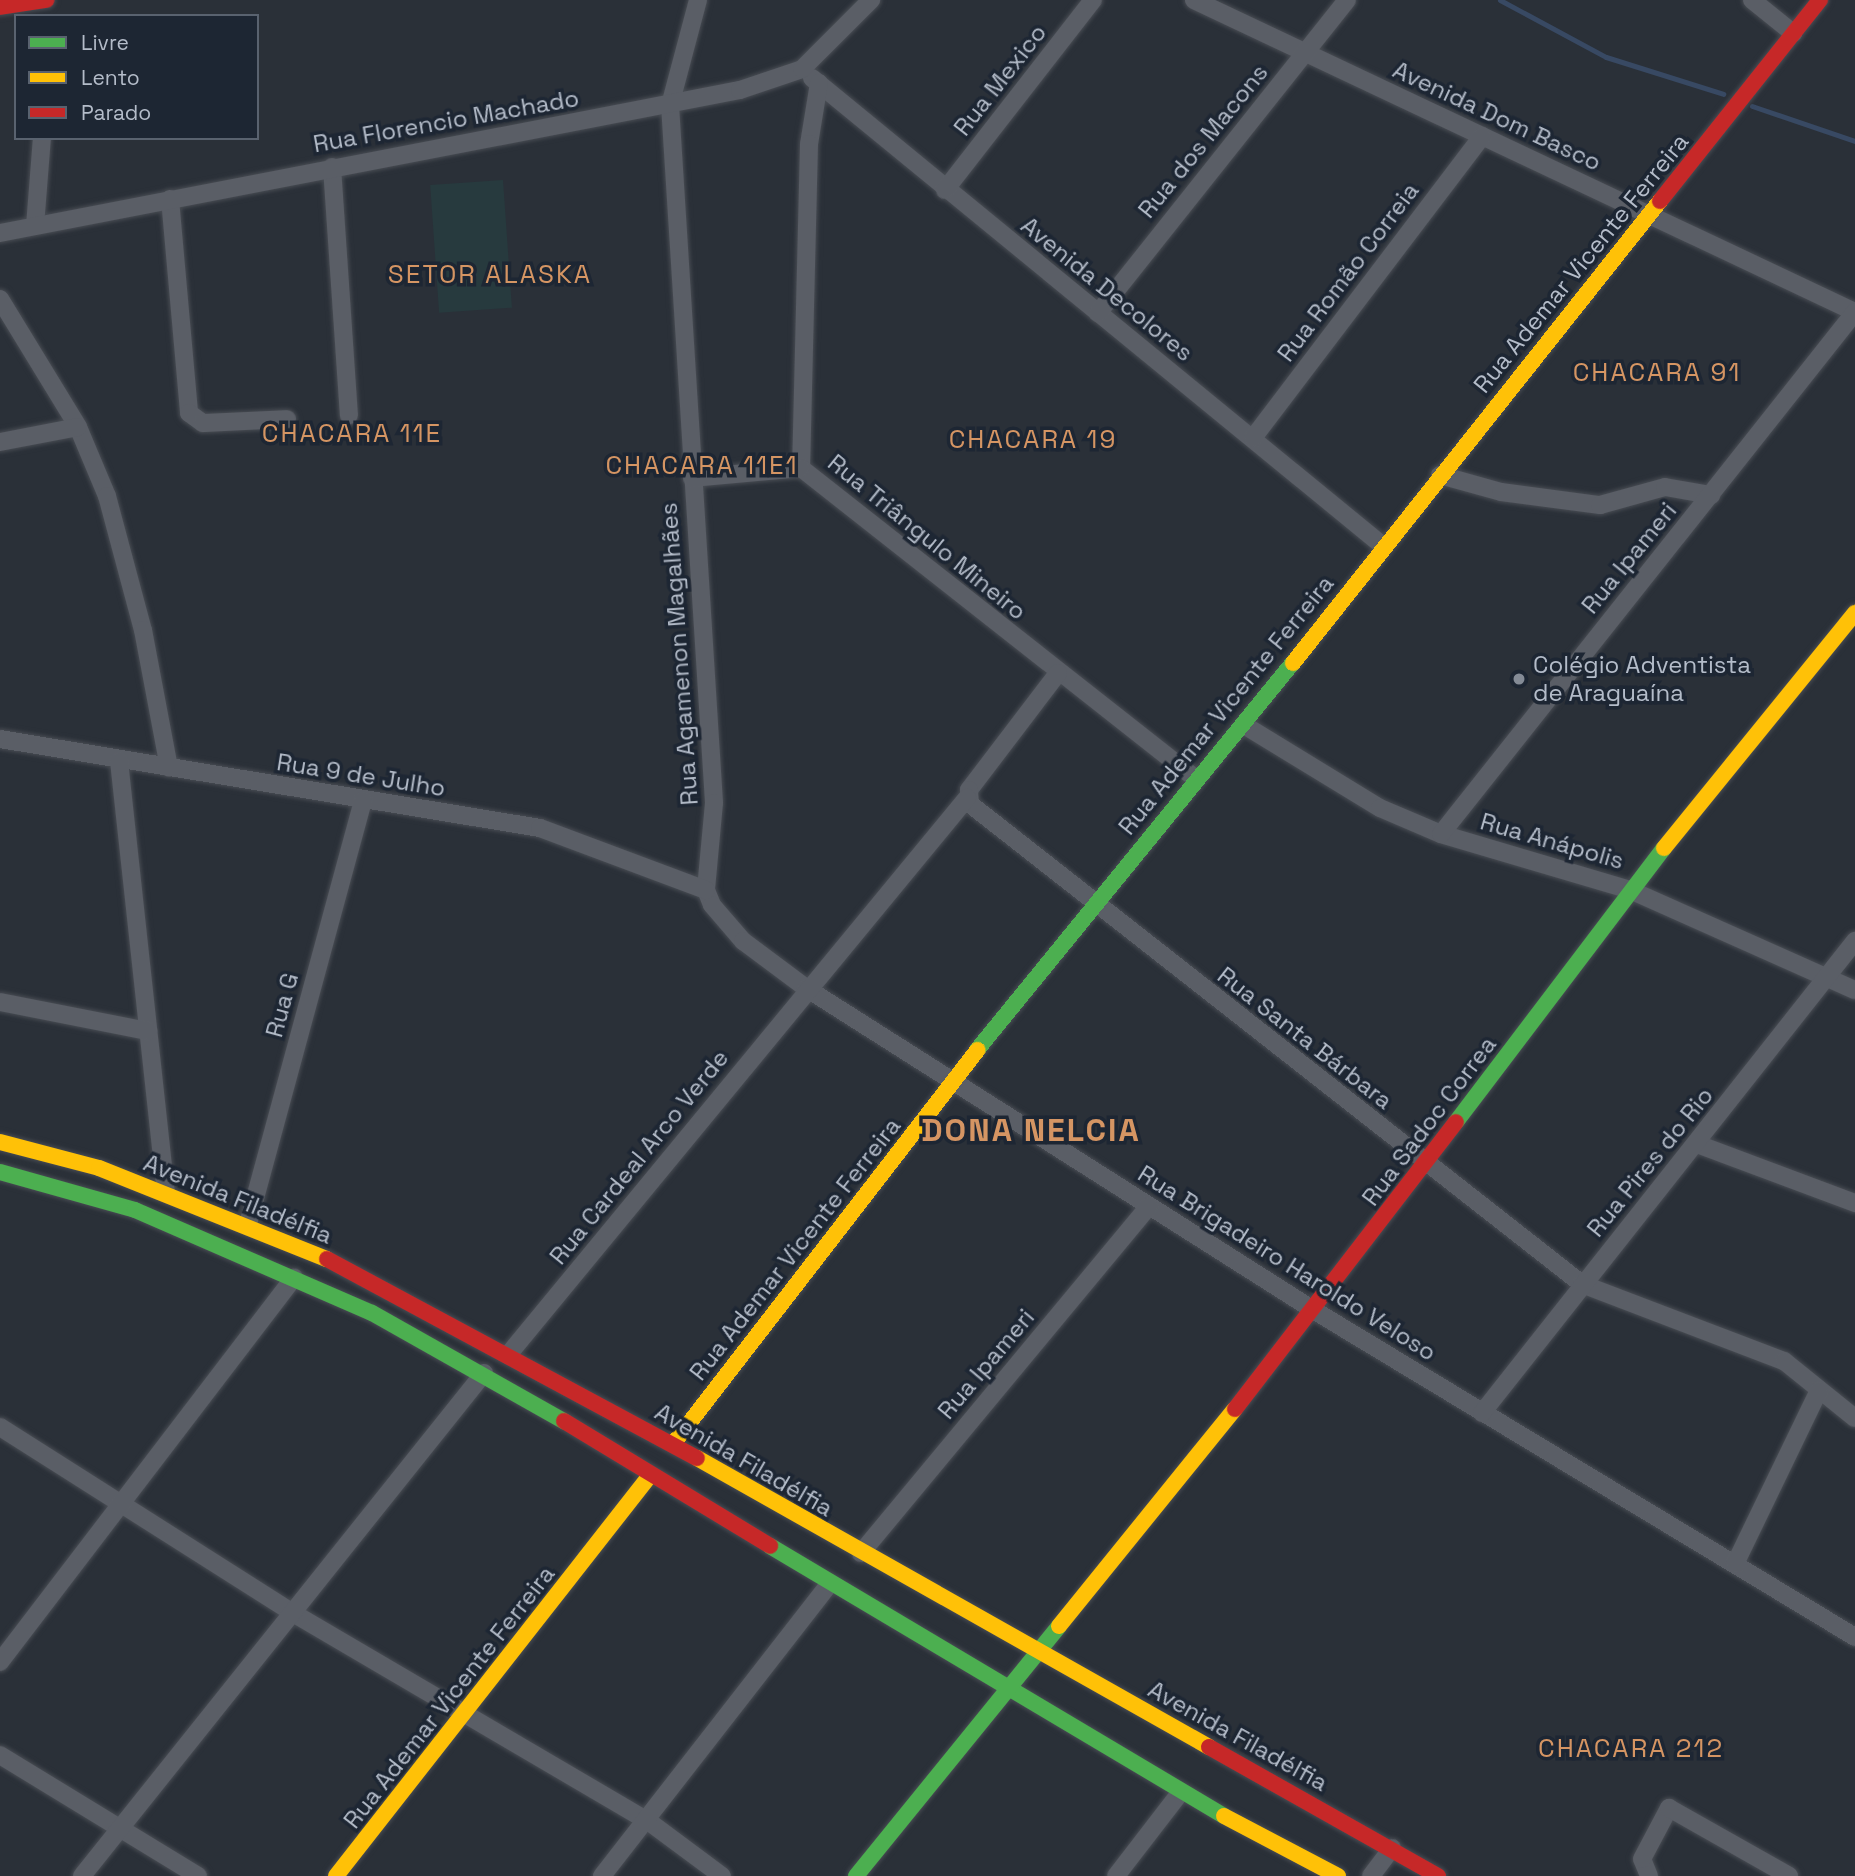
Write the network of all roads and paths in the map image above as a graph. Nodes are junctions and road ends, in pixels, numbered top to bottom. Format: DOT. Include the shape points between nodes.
graph roads {
  1 [pos="46,0"];
  2 [pos="698,0"];
  3 [pos="871,0"];
  4 [pos="1093,0"];
  5 [pos="1194,0"];
  6 [pos="1347,0"];
  7 [pos="1752,0"];
  8 [pos="1820,0"];
  9 [pos="0,7"];
  10 [pos="1793,33"];
  11 [pos="1305,53"];
  12 [pos="802,69"];
  13 [pos="819,83"];
  14 [pos="670,105"];
  15 [pos="1482,136"];
  16 [pos="42,140"];
  17 [pos="332,167"];
  18 [pos="945,190"];
  19 [pos="170,199"];
  20 [pos="1650,215"];
  21 [pos="35,226"];
  22 [pos="0,233"];
  23 [pos="0,299"];
  24 [pos="1855,312"];
  25 [pos="1098,313"];
  26 [pos="349,415"];
  27 [pos="287,419"];
  28 [pos="78,427"];
  29 [pos="1253,438"];
  30 [pos="0,442"];
  31 [pos="801,468"];
  32 [pos="1440,475"];
  33 [pos="692,478"];
  34 [pos="1712,495"];
  35 [pos="1383,546"];
  36 [pos="1855,613"];
  37 [pos="1058,673"];
  38 [pos="1244,725"];
  39 [pos="0,739"];
  40 [pos="119,761"];
  41 [pos="169,768"];
  42 [pos="1195,778"];
  43 [pos="968,794"];
  44 [pos="363,800"];
  45 [pos="1441,834"];
  46 [pos="1630,890"];
  47 [pos="709,897"];
  48 [pos="1095,903"];
  49 [pos="1855,942"];
  50 [pos="1826,979"];
  51 [pos="806,988"];
  52 [pos="1855,990"];
  53 [pos="0,1002"];
  54 [pos="148,1031"];
  55 [pos="952,1081"];
  56 [pos="0,1142"];
  57 [pos="1697,1144"];
  58 [pos="1424,1165"];
  59 [pos="0,1172"];
  60 [pos="166,1192"];
  61 [pos="1855,1203"];
  62 [pos="1149,1206"];
  63 [pos="248,1224"];
  64 [pos="294,1278"];
  65 [pos="1582,1284"];
  66 [pos="1315,1311"];
  67 [pos="508,1355"];
  68 [pos="484,1373"];
  69 [pos="1819,1391"];
  70 [pos="1482,1413"];
  71 [pos="1855,1418"];
  72 [pos="0,1427"];
  73 [pos="673,1444"];
  74 [pos="648,1478"];
  75 [pos="123,1507"];
  76 [pos="860,1553"];
  77 [pos="1735,1564"];
  78 [pos="828,1586"];
  79 [pos="293,1613"];
  80 [pos="1855,1637"];
  81 [pos="1035,1652"];
  82 [pos="0,1662"];
  83 [pos="1006,1686"];
  84 [pos="470,1713"];
  85 [pos="0,1755"];
  86 [pos="1180,1793"];
  87 [pos="648,1821"];
  88 [pos="119,1829"];
  89 [pos="1392,1848"];
  90 [pos="82,1876"];
  91 [pos="198,1876"];
  92 [pos="336,1876"];
  93 [pos="603,1876"];
  94 [pos="722,1876"];
  95 [pos="856,1876"];
  96 [pos="1116,1876"];
  97 [pos="1338,1876"];
  98 [pos="1371,1876"];
  99 [pos="1438,1876"];
  100 [pos="1649,1876"];
  101 [pos="1789,1876"];
  1 -- 9 [label="street"];
  2 -- 14 [label="street, Rua Agamenon Magalhães"];
  3 -- 12 [label="street, Rua Florencio Machado"];
  4 -- 18 [label="street, Rua Mexico"];
  5 -- 11 [label="street, Avenida Dom Basco"];
  6 -- 11 [label="street, Rua dos Macons"];
  7 -- 10 [label="street"];
  8 -- 10 [label="street, Rua Ademar Vicente Ferreira"];
  10 -- 20 [label="street, Rua Ademar Vicente Ferreira"];
  11 -- 15 [label="street, Avenida Dom Basco"];
  11 -- 25 [label="street, Rua dos Macons"];
  12 -- 13 [label="street, Avenida Decolores"];
  12 -- 14 [label="street, Rua Florencio Machado"];
  13 -- 18 [label="street, Avenida Decolores"];
  13 -- 31 [label="street, Rua Triângulo Mineiro" via="808,144"];
  14 -- 17 [label="street, Rua Florencio Machado"];
  14 -- 33 [label="street, Rua Agamenon Magalhães"];
  15 -- 20 [label="street, Avenida Dom Basco"];
  15 -- 29 [label="street, Rua Romão Correia"];
  16 -- 21 [label="street"];
  17 -- 19 [label="street, Rua Florencio Machado"];
  17 -- 26 [label="street"];
  18 -- 25 [label="street, Avenida Decolores"];
  19 -- 21 [label="street, Rua Florencio Machado"];
  19 -- 27 [label="street" via="189,413 203,424"];
  20 -- 24 [label="street, Avenida Dom Basco"];
  20 -- 32 [label="street, Rua Ademar Vicente Ferreira"];
  21 -- 22 [label="street, Rua Florencio Machado"];
  23 -- 28 [label="street"];
  24 -- 34 [label="street, Rua Ipameri"];
  25 -- 29 [label="street, Avenida Decolores"];
  28 -- 30 [label="street"];
  28 -- 41 [label="street" via="123,547"];
  29 -- 35 [label="street, Avenida Decolores"];
  31 -- 33 [label="street"];
  31 -- 37 [label="street, Rua Triângulo Mineiro"];
  32 -- 34 [label="street" via="1501,492 1600,505 1665,487"];
  32 -- 35 [label="street, Rua Ademar Vicente Ferreira"];
  33 -- 47 [label="street, Rua Agamenon Magalhães" via="714,803"];
  34 -- 45 [label="street, Rua Ipameri"];
  35 -- 38 [label="street, Rua Ademar Vicente Ferreira"];
  36 -- 46 [label="street, Rua Sadoc Correa"];
  37 -- 42 [label="street, Rua Triângulo Mineiro"];
  37 -- 43 [label="street"];
  38 -- 42 [label="street, Rua Ademar Vicente Ferreira"];
  38 -- 45 [label="street, Rua Anápolis" via="1344,790"];
  39 -- 40 [label="street, Rua 9 de Julho"];
  40 -- 41 [label="street, Rua 9 de Julho"];
  40 -- 54 [label="street"];
  41 -- 44 [label="street, Rua 9 de Julho"];
  42 -- 48 [label="street, Rua Ademar Vicente Ferreira"];
  43 -- 48 [label="street, Rua Santa Bárbara"];
  43 -- 51 [label="street, Rua Cardeal Arco Verde"];
  44 -- 47 [label="street, Rua 9 de Julho" via="540,828"];
  44 -- 63 [label="street, Rua G"];
  45 -- 46 [label="street, Rua Anápolis"];
  46 -- 50 [label="street, Rua Anápolis"];
  46 -- 58 [label="street, Rua Sadoc Correa"];
  47 -- 51 [label="street, Rua Brigadeiro Haroldo Veloso" via="743,941"];
  48 -- 55 [label="street, Rua Ademar Vicente Ferreira"];
  48 -- 58 [label="street, Rua Santa Bárbara"];
  49 -- 50 [label="street, Rua Pires do Rio"];
  50 -- 52 [label="street, Rua Anápolis"];
  50 -- 57 [label="street, Rua Pires do Rio"];
  51 -- 55 [label="street, Rua Brigadeiro Haroldo Veloso"];
  51 -- 67 [label="street, Rua Cardeal Arco Verde"];
  53 -- 54 [label="street"];
  54 -- 60 [label="street"];
  55 -- 62 [label="street, Rua Brigadeiro Haroldo Veloso"];
  55 -- 73 [label="street, Rua Ademar Vicente Ferreira"];
  56 -- 60 [label="street, Avenida Filadélfia"];
  57 -- 61 [label="street"];
  57 -- 65 [label="street, Rua Pires do Rio"];
  58 -- 65 [label="street, Rua Santa Bárbara"];
  58 -- 66 [label="street, Rua Sadoc Correa"];
  59 -- 64 [label="street, Avenida Filadélfia" via="135,1210"];
  60 -- 63 [label="street, Avenida Filadélfia"];
  62 -- 66 [label="street, Rua Brigadeiro Haroldo Veloso"];
  62 -- 76 [label="street, Rua Ipameri"];
  63 -- 67 [label="street, Avenida Filadélfia"];
  64 -- 68 [label="street, Avenida Filadélfia"];
  64 -- 75 [label="street"];
  65 -- 69 [label="street, Rua Santa Bárbara" via="1784,1361"];
  65 -- 70 [label="street, Rua Pires do Rio"];
  66 -- 70 [label="street, Rua Brigadeiro Haroldo Veloso"];
  66 -- 81 [label="street, Rua Sadoc Correa"];
  67 -- 73 [label="street, Avenida Filadélfia"];
  68 -- 74 [label="street, Avenida Filadélfia"];
  68 -- 79 [label="street"];
  69 -- 71 [label="street, Rua Santa Bárbara"];
  69 -- 77 [label="street"];
  70 -- 77 [label="street, Rua Brigadeiro Haroldo Veloso"];
  72 -- 75 [label="street"];
  73 -- 74 [label="street"];
  73 -- 76 [label="street, Avenida Filadélfia"];
  74 -- 78 [label="street, Avenida Filadélfia"];
  74 -- 84 [label="street, Rua Ademar Vicente Ferreira"];
  75 -- 79 [label="street"];
  75 -- 82 [label="street"];
  76 -- 81 [label="street, Avenida Filadélfia"];
  77 -- 80 [label="street, Rua Brigadeiro Haroldo Veloso"];
  78 -- 83 [label="street, Avenida Filadélfia"];
  78 -- 87 [label="street"];
  79 -- 84 [label="street"];
  79 -- 88 [label="street"];
  81 -- 83 [label="street, Rua Sadoc Correa"];
  81 -- 89 [label="street, Avenida Filadélfia"];
  83 -- 86 [label="street, Avenida Filadélfia"];
  83 -- 95 [label="street, Rua Sadoc Correa"];
  84 -- 87 [label="street"];
  84 -- 92 [label="street, Rua Ademar Vicente Ferreira"];
  85 -- 88 [label="street"];
  86 -- 96 [label="street"];
  86 -- 97 [label="street, Avenida Filadélfia"];
  87 -- 93 [label="street"];
  87 -- 94 [label="street"];
  88 -- 90 [label="street"];
  88 -- 91 [label="street"];
  89 -- 98 [label="street"];
  89 -- 99 [label="street, Avenida Filadélfia"];
  100 -- 101 [label="street" via="1642,1859 1669,1808"];
}
